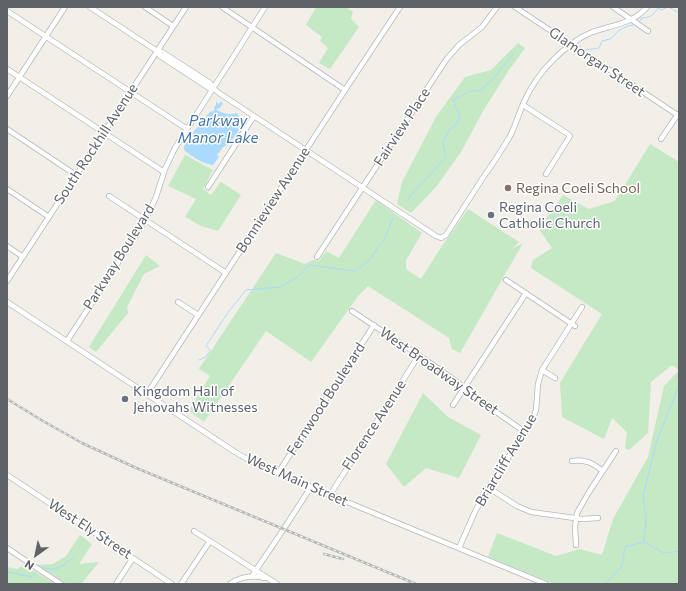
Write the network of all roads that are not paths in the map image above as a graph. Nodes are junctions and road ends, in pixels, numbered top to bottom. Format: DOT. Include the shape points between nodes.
graph roads {
  1 [pos="65,7"];
  2 [pos="90,7"];
  3 [pos="145,7"];
  4 [pos="186,7"];
  5 [pos="222,7"];
  6 [pos="265,7"];
  7 [pos="400,7"];
  8 [pos="497,7"];
  9 [pos="515,7"];
  10 [pos="613,7"];
  11 [pos="647,7"];
  12 [pos="7,11"];
  13 [pos="632,20"];
  14 [pos="173,26"];
  15 [pos="252,27"];
  16 [pos="648,30"];
  17 [pos="46,36"];
  18 [pos="571,44"];
  19 [pos="157,51"];
  20 [pos="7,69"];
  21 [pos="19,77"];
  22 [pos="214,89"];
  23 [pos="345,90"];
  24 [pos="130,92"];
  25 [pos="7,96"];
  26 [pos="523,105"];
  27 [pos="678,114"];
  28 [pos="254,116"];
  29 [pos="187,129"];
  30 [pos="7,130"];
  31 [pos="104,133"];
  32 [pos="660,140"];
  33 [pos="306,150"];
  34 [pos="164,172"];
  35 [pos="546,174"];
  36 [pos="76,175"];
  37 [pos="208,187"];
  38 [pos="362,187"];
  39 [pos="7,189"];
  40 [pos="109,196"];
  41 [pos="49,217"];
  42 [pos="145,220"];
  43 [pos="7,246"];
  44 [pos="23,257"];
  45 [pos="317,257"];
  46 [pos="226,273"];
  47 [pos="506,280"];
  48 [pos="7,281"];
  49 [pos="526,293"];
  50 [pos="7,302"];
  51 [pos="178,302"];
  52 [pos="582,307"];
  53 [pos="352,311"];
  54 [pos="198,315"];
  55 [pos="374,325"];
  56 [pos="573,325"];
  57 [pos="67,341"];
  58 [pos="419,355"];
  59 [pos="542,370"];
  60 [pos="555,378"];
  61 [pos="464,388"];
  62 [pos="147,394"];
  63 [pos="453,405"];
  64 [pos="525,432"];
  65 [pos="616,451"];
  66 [pos="572,461"];
  67 [pos="603,471"];
  68 [pos="279,474"];
  69 [pos="7,475"];
  70 [pos="311,487"];
  71 [pos="489,488"];
  72 [pos="330,495"];
  73 [pos="576,518"];
  74 [pos="598,518"];
  75 [pos="194,531"];
  76 [pos="210,541"];
  77 [pos="576,545"];
  78 [pos="7,548"];
  79 [pos="459,548"];
  80 [pos="133,558"];
  81 [pos="256,570"];
  82 [pos="252,576"];
  83 [pos="271,580"];
  84 [pos="61,584"];
  85 [pos="116,584"];
  86 [pos="172,584"];
  87 [pos="182,584"];
  88 [pos="230,584"];
  89 [pos="277,584"];
  90 [pos="546,584"];
  1 -- 17 [label="street"];
  2 -- 19 [label="street"];
  3 -- 14 [label="street"];
  4 -- 14 [label="street, South Rockhill Avenue"];
  5 -- 15 [label="street"];
  6 -- 15 [label="street, Parkway Boulevard"];
  7 -- 23 [label="street, Bonnieview Avenue"];
  8 -- 38 [label="street, Fairview Place" via="482,27 459,45 446,60"];
  9 -- 18 [label="street, Glamorgan Street"];
  10 -- 13 [label="street"];
  11 -- 13 [label="street"];
  12 -- 17 [label="street"];
  13 -- 16 [label="street"];
  13 -- 18 [label="street" via="589,34"];
  14 -- 19 [label="street, South Rockhill Avenue"];
  15 -- 22 [label="street, Parkway Boulevard"];
  15 -- 23 [label="street"];
  17 -- 21 [label="street"];
  17 -- 24 [label="street"];
  18 -- 26 [label="street" via="543,71"];
  18 -- 27 [label="street, Glamorgan Street"];
  19 -- 22 [label="street" via="160,56"];
  19 -- 24 [label="street, South Rockhill Avenue"];
  20 -- 21 [label="street"];
  21 -- 25 [label="street"];
  21 -- 31 [label="street"];
  22 -- 28 [label="street"];
  22 -- 29 [label="street, Parkway Boulevard"];
  23 -- 33 [label="street, Bonnieview Avenue"];
  24 -- 29 [label="street"];
  24 -- 31 [label="street, South Rockhill Avenue"];
  26 -- 35 [label="street" via="570,136"];
  26 -- 38 [label="street" via="504,146 442,238"];
  27 -- 32 [label="street"];
  28 -- 33 [label="street"];
  28 -- 37 [label="street"];
  29 -- 34 [label="street, Parkway Boulevard"];
  30 -- 36 [label="street"];
  31 -- 34 [label="street"];
  31 -- 36 [label="street, South Rockhill Avenue"];
  33 -- 38 [label="street"];
  33 -- 46 [label="street, Bonnieview Avenue"];
  34 -- 42 [label="street, Parkway Boulevard"];
  36 -- 41 [label="street, South Rockhill Avenue"];
  38 -- 45 [label="street, Fairview Place"];
  39 -- 41 [label="street"];
  40 -- 42 [label="street"];
  41 -- 44 [label="street, South Rockhill Avenue"];
  42 -- 46 [label="street"];
  42 -- 57 [label="street, Parkway Boulevard"];
  43 -- 44 [label="street"];
  44 -- 48 [label="street, South Rockhill Avenue"];
  46 -- 54 [label="street, Bonnieview Avenue"];
  47 -- 49 [label="street"];
  49 -- 56 [label="street"];
  49 -- 61 [label="street"];
  50 -- 57 [label="street, West Main Street"];
  51 -- 54 [label="street"];
  52 -- 56 [label="street, Briarcliff Avenue"];
  53 -- 55 [label="street, West Broadway Street"];
  54 -- 62 [label="street, Bonnieview Avenue"];
  55 -- 58 [label="street, West Broadway Street"];
  55 -- 68 [label="street, Fernwood Boulevard"];
  56 -- 59 [label="street, Briarcliff Avenue"];
  57 -- 62 [label="street, West Main Street"];
  58 -- 61 [label="street, West Broadway Street"];
  58 -- 72 [label="street, Florence Avenue"];
  59 -- 60 [label="street"];
  59 -- 64 [label="street, Briarcliff Avenue" via="536,412"];
  61 -- 63 [label="street"];
  61 -- 64 [label="street, West Broadway Street"];
  62 -- 68 [label="street, West Main Street" via="240,455"];
  64 -- 71 [label="street, Briarcliff Avenue"];
  65 -- 67 [label="street"];
  66 -- 67 [label="street" via="587,461"];
  67 -- 73 [label="street"];
  68 -- 70 [label="street, West Main Street"];
  69 -- 80 [label="street, West Ely Street"];
  70 -- 72 [label="street, West Main Street"];
  70 -- 81 [label="street"];
  71 -- 73 [label="street" via="527,511"];
  71 -- 79 [label="street, Briarcliff Avenue"];
  72 -- 79 [label="street, West Main Street"];
  73 -- 74 [label="street"];
  73 -- 77 [label="street"];
  75 -- 76 [label="street"];
  76 -- 81 [label="street"];
  76 -- 87 [label="street"];
  78 -- 84 [label="street"];
  79 -- 90 [label="street, West Main Street"];
  80 -- 85 [label="street"];
  80 -- 86 [label="street, West Ely Street"];
  81 -- 82 [label="street"];
  81 -- 83 [label="street"];
  82 -- 83 [label="street"];
  82 -- 88 [label="street" via="239,578"];
  83 -- 89 [label="street"];
}
